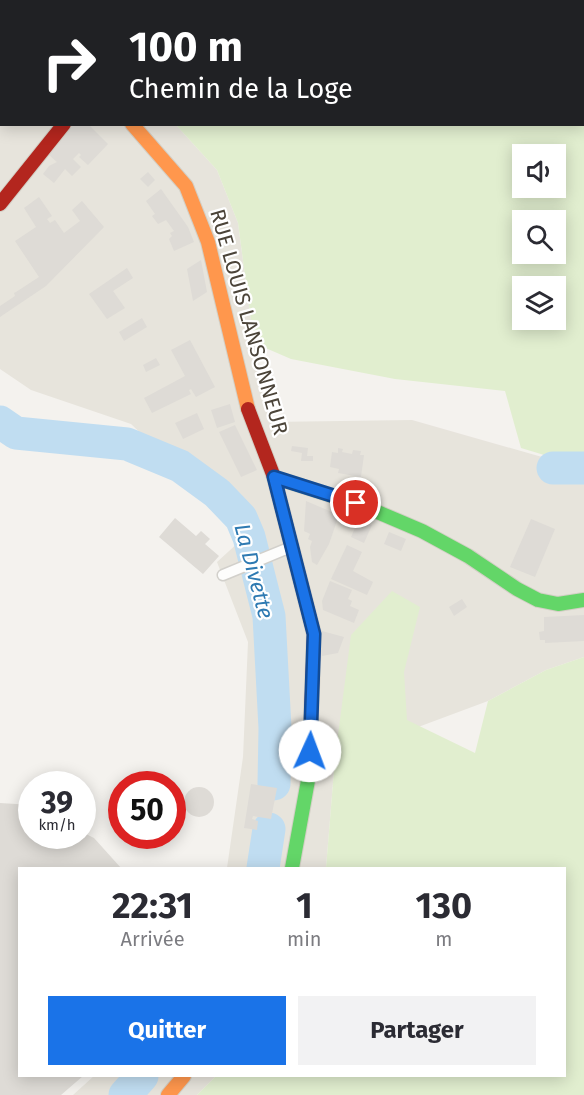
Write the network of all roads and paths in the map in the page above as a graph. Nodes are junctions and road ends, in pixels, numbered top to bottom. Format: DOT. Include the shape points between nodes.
graph roads {
  1 [pos="62,126"];
  2 [pos="134,126"];
  3 [pos="0,204"];
  4 [pos="274,477"];
  5 [pos="292,546"];
  6 [pos="223,575"];
  7 [pos="584,600"];
  8 [pos="292,867"];
  9 [pos="183,1077"];
  10 [pos="168,1095"];
  1 -- 3 [label="main road"];
  2 -- 4 [label="main road, RUE LOUIS LANSONNEUR" via="186,186 208,242 246,404"];
  4 -- 5 [label="main road, RUE LOUIS LANSONNEUR"];
  4 -- 7 [label="main road" via="361,505 422,531 538,600 558,604"];
  5 -- 6 [label="lane"];
  5 -- 8 [label="main road, RUE LOUIS LANSONNEUR" via="314,634 309,775"];
  9 -- 10 [label="main road"];
}
